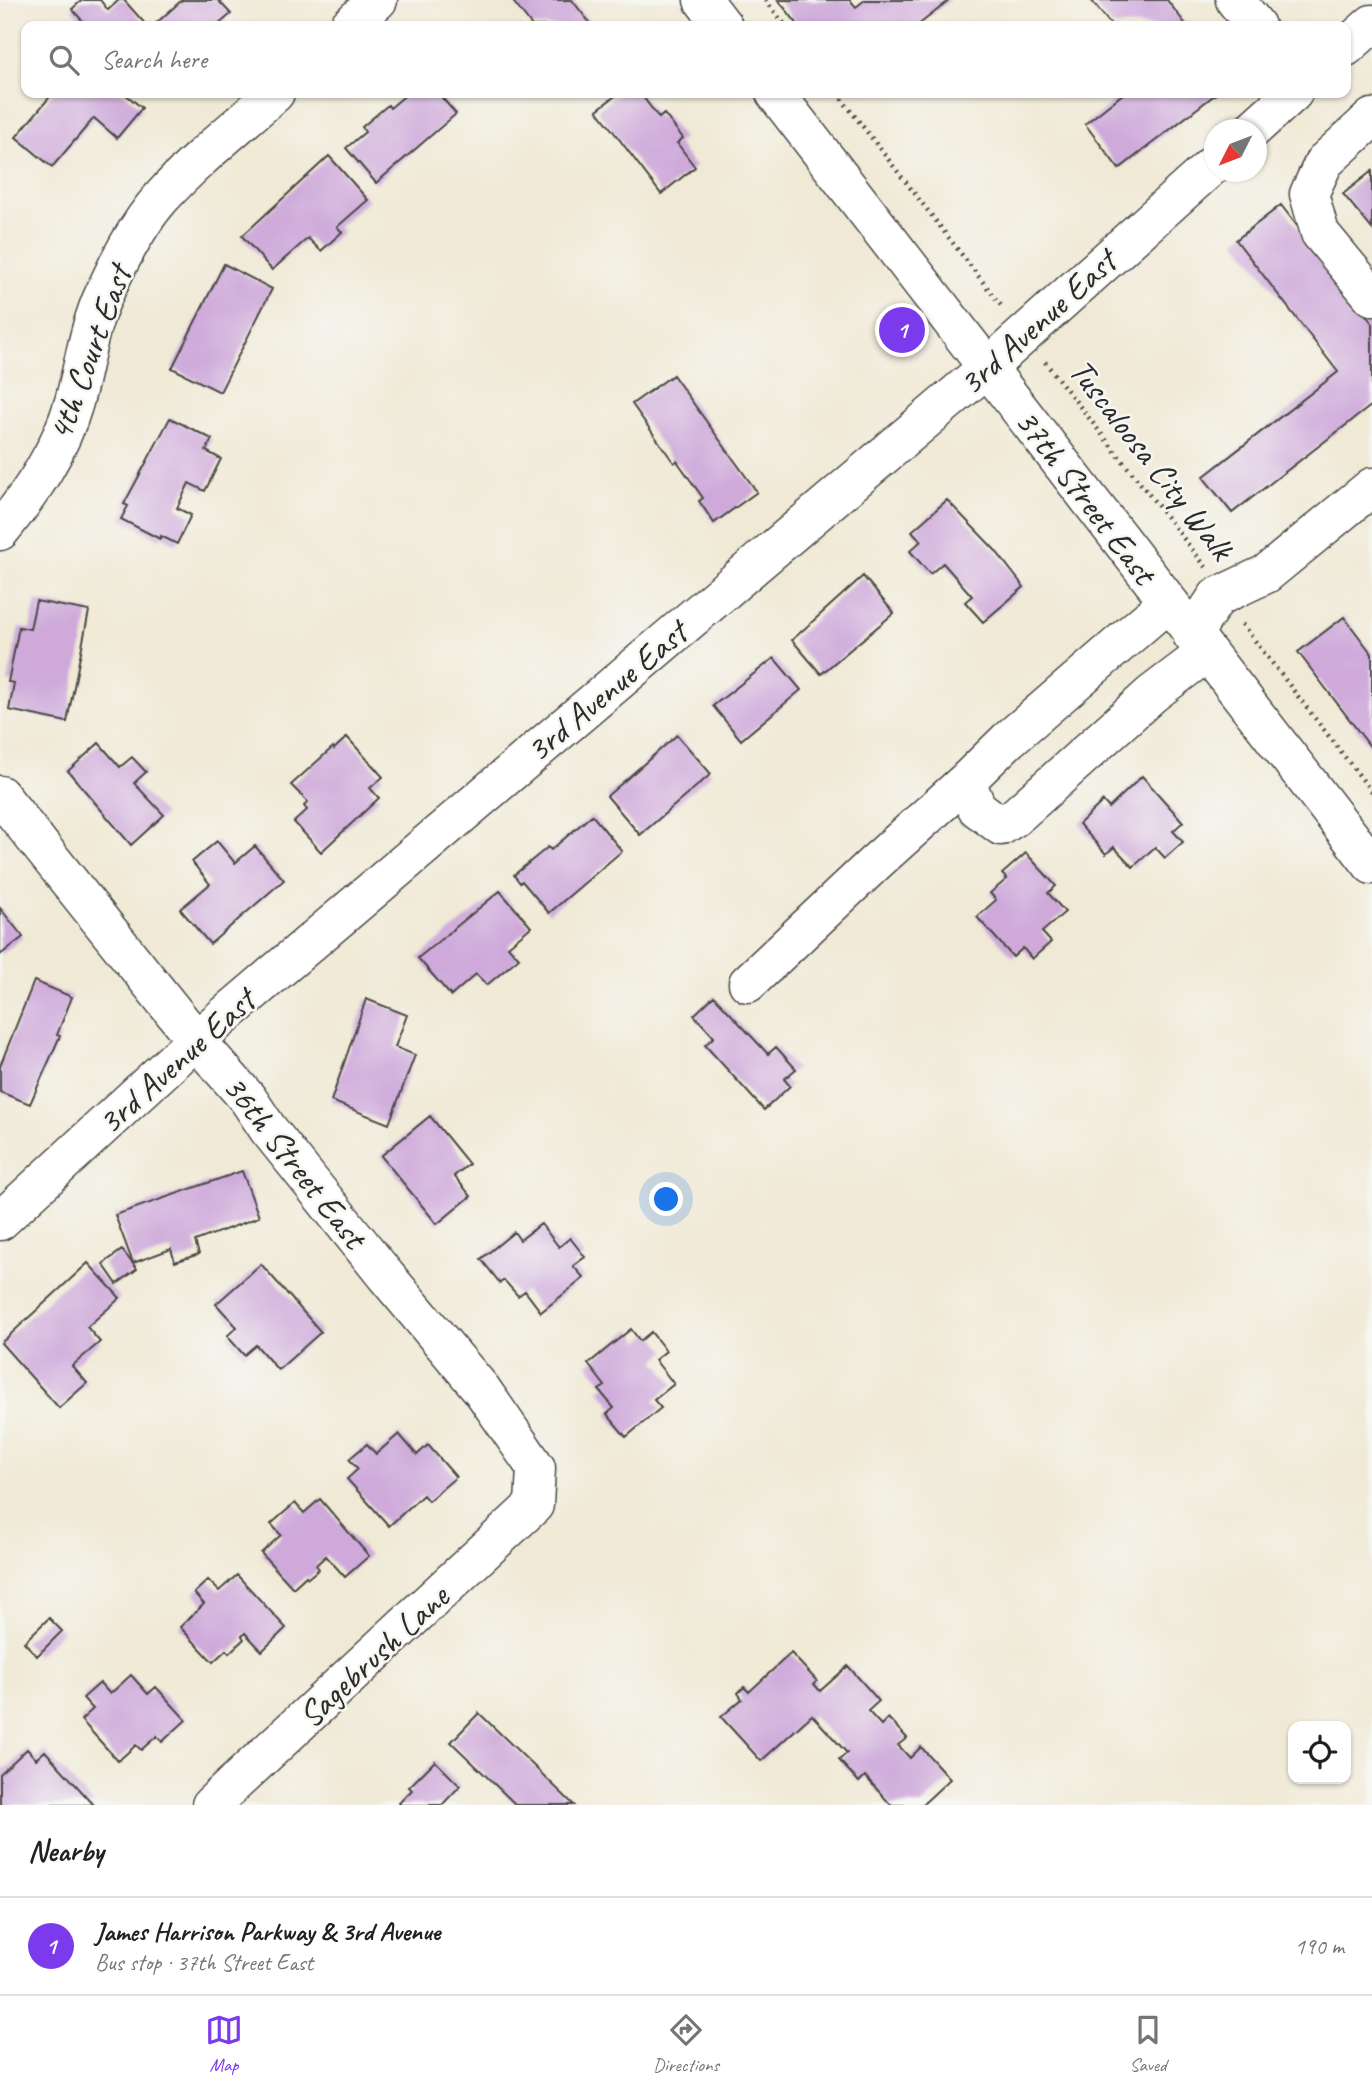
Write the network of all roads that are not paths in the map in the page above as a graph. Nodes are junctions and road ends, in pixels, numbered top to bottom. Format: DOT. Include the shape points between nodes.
graph roads {
  1 [pos="378,0"];
  2 [pos="702,0"];
  3 [pos="1235,0"];
  4 [pos="355,21"];
  5 [pos="719,21"];
  6 [pos="1252,21"];
  7 [pos="1372,24"];
  8 [pos="1351,43"];
  9 [pos="270,98"];
  10 [pos="779,98"];
  11 [pos="1287,98"];
  12 [pos="1372,118"];
  13 [pos="1264,119"];
  14 [pos="1204,173"];
  15 [pos="1372,296"];
  16 [pos="988,367"];
  17 [pos="1372,486"];
  18 [pos="0,531"];
  19 [pos="1167,603"];
  20 [pos="1199,644"];
  21 [pos="966,781"];
  22 [pos="0,795"];
  23 [pos="1372,865"];
  24 [pos="748,983"];
  25 [pos="196,1040"];
  26 [pos="0,1221"];
  27 [pos="534,1505"];
  28 [pos="211,1805"];
  1 -- 4 [label="street"];
  2 -- 5 [label="street"];
  3 -- 6 [label="street"];
  7 -- 8 [label="street"];
  9 -- 18 [label="street, 4th Court East" via="160,199 138,231 102,297 60,440 42,475"];
  10 -- 16 [label="street, 37th Street East"];
  11 -- 13 [label="street"];
  12 -- 15 [label="street" via="1324,162 1309,194 1320,233"];
  14 -- 16 [label="street, 3rd Avenue East"];
  16 -- 19 [label="street, 37th Street East"];
  16 -- 25 [label="street, 3rd Avenue East"];
  17 -- 20 [label="street" via="1232,605 1217,597"];
  19 -- 20 [label="street, 37th Street East"];
  19 -- 21 [label="street"];
  20 -- 21 [label="street" via="1152,694 1001,826 977,808"];
  20 -- 23 [label="street, 37th Street East"];
  21 -- 24 [label="street"];
  22 -- 25 [label="street, 36th Street East"];
  25 -- 26 [label="street, 3rd Avenue East"];
  25 -- 27 [label="street, 36th Street East" via="482,1390 536,1468"];
  27 -- 28 [label="street, Sagebrush Lane"];
}
